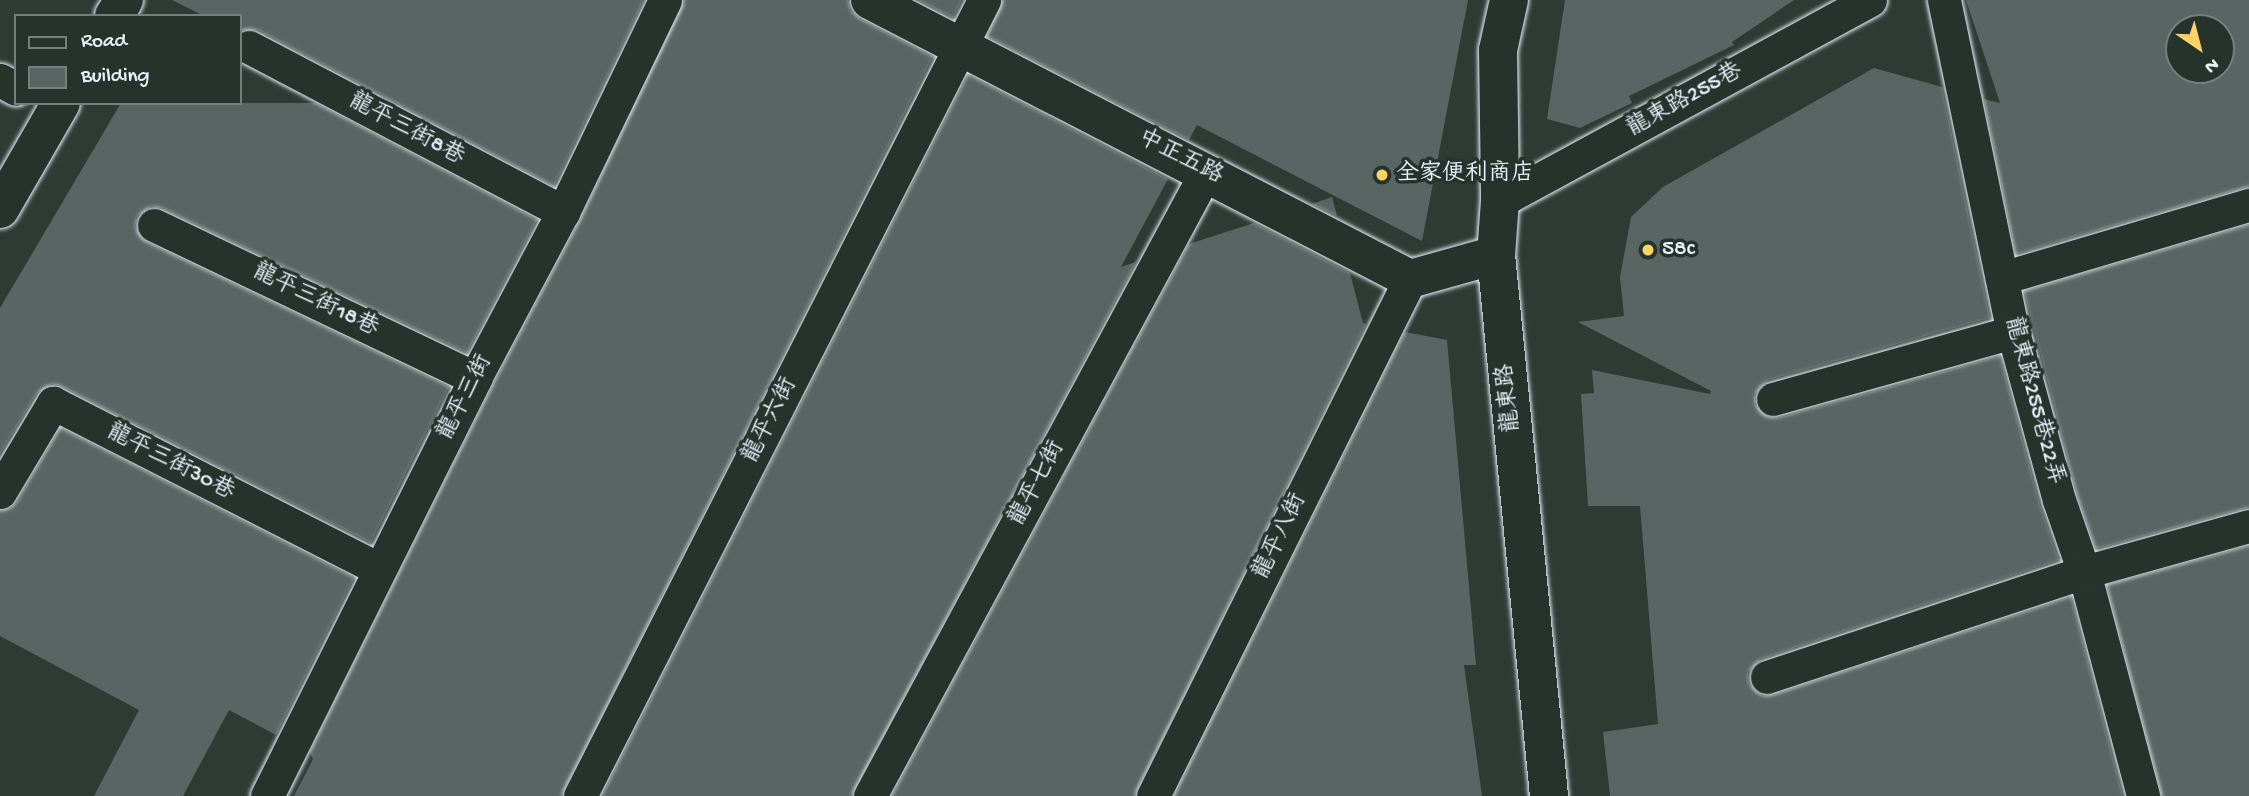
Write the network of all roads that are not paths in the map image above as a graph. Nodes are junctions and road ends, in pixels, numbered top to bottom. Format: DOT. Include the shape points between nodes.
graph roads {
  1 [pos="665,0"];
  2 [pos="870,0"];
  3 [pos="985,0"];
  4 [pos="1509,0"];
  5 [pos="1870,0"];
  6 [pos="1944,0"];
  7 [pos="962,46"];
  8 [pos="248,47"];
  9 [pos="52,106"];
  10 [pos="1206,172"];
  11 [pos="1500,201"];
  12 [pos="2249,205"];
  13 [pos="0,209"];
  14 [pos="563,212"];
  15 [pos="154,225"];
  16 [pos="1496,255"];
  17 [pos="2002,278"];
  18 [pos="1410,279"];
  19 [pos="2013,332"];
  20 [pos="475,378"];
  21 [pos="1773,399"];
  22 [pos="0,492"];
  23 [pos="2249,526"];
  24 [pos="379,569"];
  25 [pos="2084,572"];
  26 [pos="1766,677"];
  27 [pos="267,796"];
  28 [pos="580,796"];
  29 [pos="870,796"];
  30 [pos="1153,796"];
  31 [pos="1549,796"];
  32 [pos="2143,796"];
  1 -- 14 [label="lane, 龍平三街"];
  2 -- 7 [label="street, 中正五路"];
  3 -- 7 [label="lane, 龍平六街"];
  4 -- 11 [label="street, 龍東路" via="1498,50"];
  5 -- 11 [label="lane, 龍東路255巷"];
  6 -- 17 [label="lane, 龍東路255巷22弄"];
  7 -- 10 [label="street, 中正五路"];
  7 -- 28 [label="lane, 龍平六街"];
  8 -- 14 [label="lane, 龍平三街8巷"];
  9 -- 13 [label="street"];
  10 -- 18 [label="street, 中正五路"];
  10 -- 29 [label="lane, 龍平七街"];
  11 -- 16 [label="street, 龍東路"];
  12 -- 17 [label="lane"];
  14 -- 20 [label="lane, 龍平三街"];
  15 -- 20 [label="lane, 龍平三街18巷"];
  16 -- 18 [label="street"];
  16 -- 31 [label="street, 龍東路"];
  17 -- 19 [label="lane, 龍東路255巷22弄"];
  18 -- 30 [label="lane, 龍平八街"];
  19 -- 21 [label="lane"];
  19 -- 25 [label="lane, 龍東路255巷22弄" via="2059,500"];
  20 -- 24 [label="lane, 龍平三街"];
  22 -- 24 [label="lane, 龍平三街30巷" via="53,403"];
  23 -- 25 [label="lane"];
  24 -- 27 [label="lane, 龍平三街"];
  25 -- 26 [label="lane"];
  25 -- 32 [label="lane, 龍東路255巷22弄"];
}
